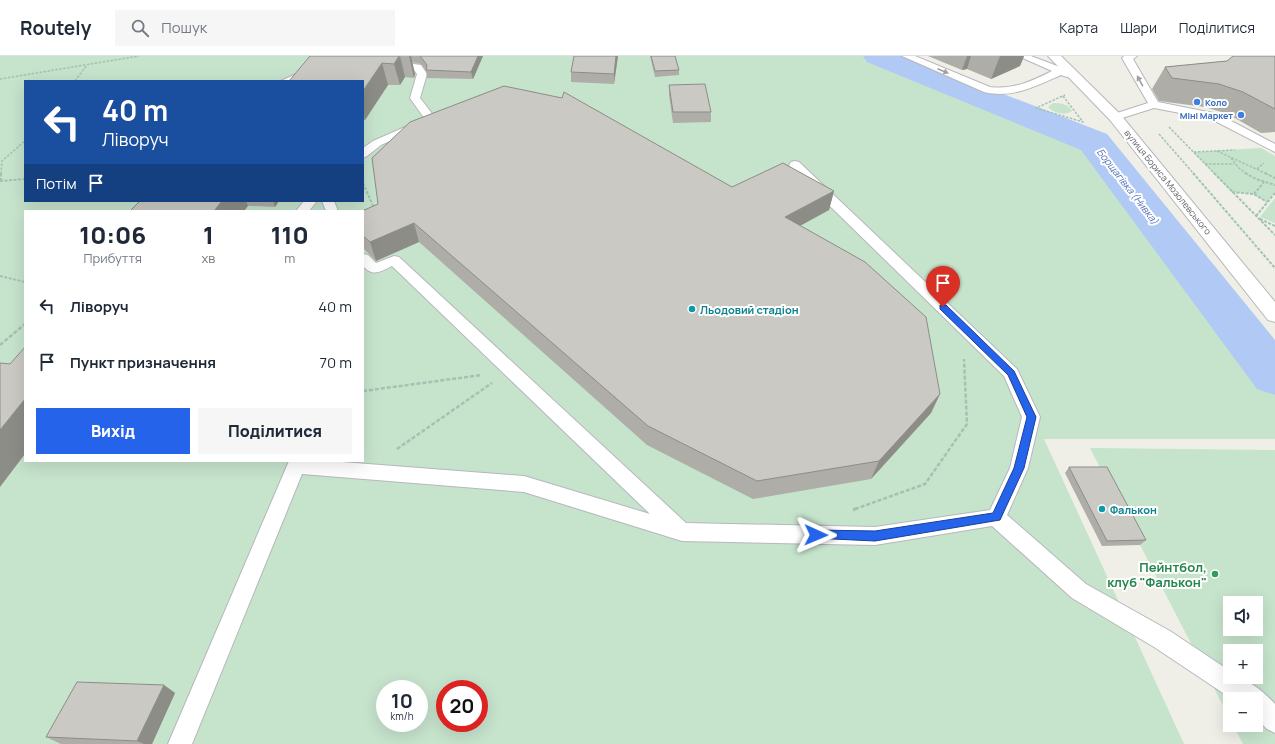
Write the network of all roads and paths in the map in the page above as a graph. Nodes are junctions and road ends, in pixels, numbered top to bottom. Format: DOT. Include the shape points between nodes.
graph roads {
  1 [pos="139,56"];
  2 [pos="907,56"];
  3 [pos="1023,56"];
  4 [pos="1132,56"];
  5 [pos="378,64"];
  6 [pos="87,65"];
  7 [pos="322,66"];
  8 [pos="1055,67"];
  9 [pos="0,79"];
  10 [pos="76,80"];
  11 [pos="288,80"];
  12 [pos="1082,82"];
  13 [pos="1063,96"];
  14 [pos="1153,107"];
  15 [pos="445,116"];
  16 [pos="1115,117"];
  17 [pos="431,120"];
  18 [pos="24,142"];
  19 [pos="1273,147"];
  20 [pos="1216,151"];
  21 [pos="364,153"];
  22 [pos="1232,158"];
  23 [pos="1205,164"];
  24 [pos="1234,164"];
  25 [pos="795,165"];
  26 [pos="1275,178"];
  27 [pos="24,179"];
  28 [pos="0,181"];
  29 [pos="1264,182"];
  30 [pos="1275,184"];
  31 [pos="364,185"];
  32 [pos="1232,192"];
  33 [pos="1275,192"];
  34 [pos="1254,194"];
  35 [pos="310,202"];
  36 [pos="1267,202"];
  37 [pos="303,210"];
  38 [pos="375,211"];
  39 [pos="1256,216"];
  40 [pos="1258,218"];
  41 [pos="1275,226"];
  42 [pos="1275,236"];
  43 [pos="364,259"];
  44 [pos="1275,268"];
  45 [pos="0,276"];
  46 [pos="24,282"];
  47 [pos="1275,315"];
  48 [pos="24,325"];
  49 [pos="0,345"];
  50 [pos="963,352"];
  51 [pos="510,371"];
  52 [pos="364,391"];
  53 [pos="297,464"];
  54 [pos="366,472"];
  55 [pos="846,512"];
  56 [pos="996,517"];
  57 [pos="682,532"];
  58 [pos="1242,692"];
  59 [pos="1263,708"];
  60 [pos="1275,721"];
  61 [pos="180,744"];
  1 -- 6 [label="path"];
  2 -- 8 [label="lane, one-way" via="988,90 1001,92 1018,90"];
  3 -- 8 [label="lane"];
  14 -- 4 [label="lane, one-way" via="1127,58"];
  5 -- 17 [label="lane" via="418,67 422,74 415,98"];
  6 -- 9 [label="path"];
  6 -- 10 [label="path"];
  7 -- 11 [label="lane" via="302,72"];
  8 -- 12 [label="street, вулиця Бориса Мозолевського"];
  12 -- 13 [label="path"];
  12 -- 16 [label="street, вулиця Бориса Мозолевського"];
  13 -- 13 [label="path" via="1036,108 1083,122 1075,112"];
  14 -- 16 [label="lane"];
  14 -- 19 [label="lane" via="1214,116"];
  14 -- 23 [label="path"];
  14 -- 44 [label="path" via="1148,120"];
  15 -- 17 [label="lane"];
  16 -- 47 [label="street, вулиця Бориса Мозолевського"];
  17 -- 21 [label="lane" via="416,124 377,143"];
  18 -- 28 [label="path" via="2,161"];
  20 -- 22 [label="path"];
  22 -- 24 [label="path"];
  22 -- 26 [label="path"];
  23 -- 24 [label="path"];
  23 -- 32 [label="path"];
  24 -- 29 [label="path" via="1244,173"];
  25 -- 56 [label="lane" via="1011,373 1031,417 1019,468"];
  27 -- 28 [label="path"];
  29 -- 30 [label="path"];
  29 -- 34 [label="path"];
  31 -- 38 [label="path"];
  32 -- 34 [label="path"];
  32 -- 39 [label="path"];
  33 -- 36 [label="path"];
  34 -- 36 [label="path"];
  35 -- 37 [label="lane"];
  36 -- 39 [label="path"];
  39 -- 40 [label="path"];
  40 -- 41 [label="path"];
  40 -- 42 [label="path"];
  43 -- 51 [label="lane" via="374,268 394,260"];
  45 -- 46 [label="path"];
  48 -- 49 [label="path"];
  50 -- 55 [label="path" via="967,424 925,484"];
  51 -- 52 [label="path"];
  51 -- 54 [label="path"];
  51 -- 57 [label="lane"];
  53 -- 54 [label="lane"];
  53 -- 61 [label="lane"];
  54 -- 57 [label="lane" via="524,484"];
  56 -- 57 [label="lane" via="875,536"];
  56 -- 58 [label="lane" via="1079,591 1162,638"];
  59 -- 60 [label="lane"];
}
